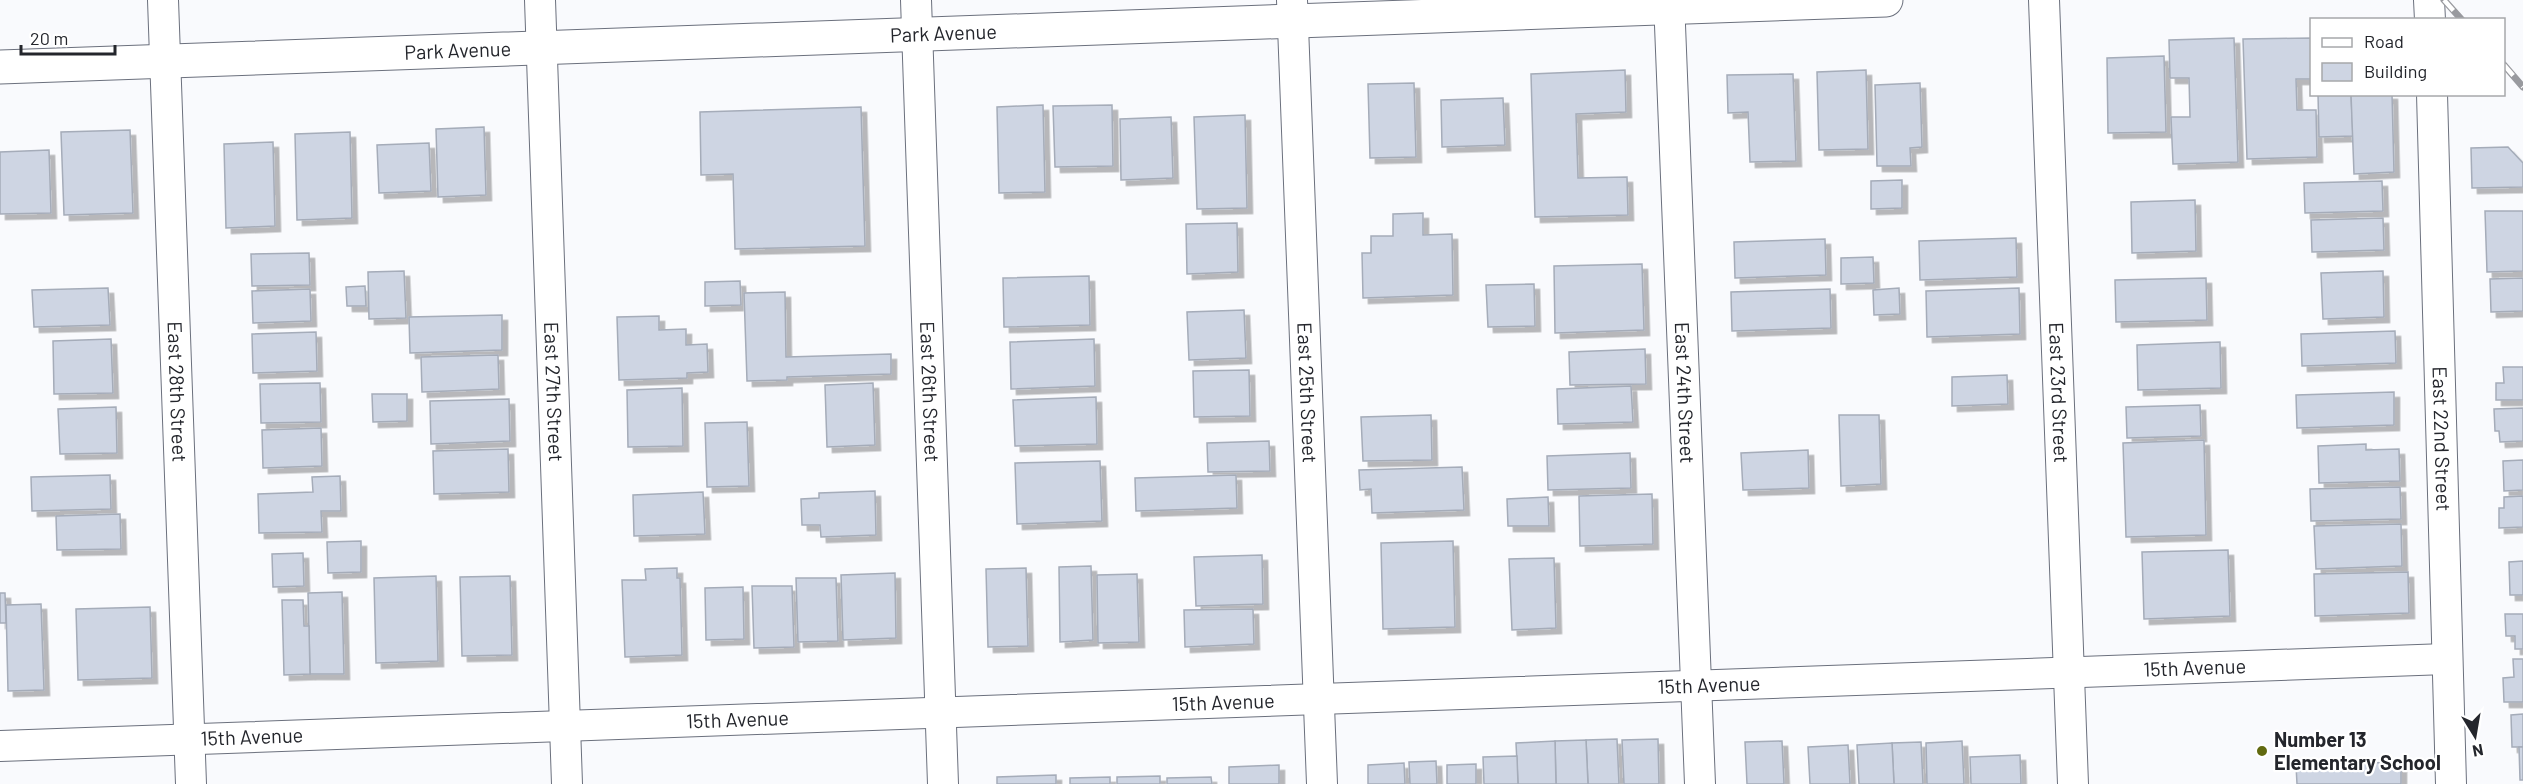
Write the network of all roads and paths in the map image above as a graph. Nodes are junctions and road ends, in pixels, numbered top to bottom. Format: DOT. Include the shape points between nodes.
graph roads {
  1 [pos="163,0"];
  2 [pos="540,0"];
  3 [pos="916,0"];
  4 [pos="1886,0"];
  5 [pos="2044,0"];
  6 [pos="2429,0"];
  7 [pos="1670,4"];
  8 [pos="1292,11"];
  9 [pos="2430,18"];
  10 [pos="918,35"];
  11 [pos="541,48"];
  12 [pos="165,62"];
  13 [pos="0,67"];
  14 [pos="2432,96"];
  15 [pos="2446,659"];
  16 [pos="2068,672"];
  17 [pos="1696,685"];
  18 [pos="1319,700"];
  19 [pos="940,713"];
  20 [pos="565,726"];
  21 [pos="189,740"];
  22 [pos="0,746"];
  23 [pos="191,784"];
  24 [pos="567,784"];
  25 [pos="943,784"];
  26 [pos="1322,784"];
  27 [pos="1700,784"];
  28 [pos="2073,784"];
  29 [pos="2451,784"];
  1 -- 12 [label="street, East 28th Street"];
  2 -- 11 [label="street, East 27th Street"];
  3 -- 10 [label="street, East 26th Street"];
  4 -- 7 [label="street, Park Avenue"];
  5 -- 16 [label="street, East 23rd Street"];
  6 -- 9 [label="street"];
  7 -- 8 [label="street, Park Avenue"];
  7 -- 17 [label="street, East 24th Street"];
  8 -- 10 [label="street, Park Avenue"];
  8 -- 18 [label="street, East 25th Street"];
  10 -- 11 [label="street, Park Avenue"];
  10 -- 19 [label="street, East 26th Street"];
  11 -- 12 [label="street, Park Avenue"];
  11 -- 20 [label="street, East 27th Street"];
  12 -- 13 [label="street, Park Avenue"];
  12 -- 21 [label="street, East 28th Street"];
  14 -- 15 [label="street, East 22nd Street"];
  15 -- 16 [label="street, 15th Avenue"];
  15 -- 29 [label="street, East 22nd Street"];
  16 -- 17 [label="street, 15th Avenue"];
  16 -- 28 [label="street, East 23rd Street"];
  17 -- 18 [label="street, 15th Avenue"];
  17 -- 27 [label="street, East 24th Street"];
  18 -- 19 [label="street, 15th Avenue"];
  18 -- 26 [label="street, East 25th Street"];
  19 -- 20 [label="street, 15th Avenue"];
  19 -- 25 [label="street, East 26th Street"];
  20 -- 21 [label="street, 15th Avenue"];
  20 -- 24 [label="street, East 27th Street"];
  21 -- 22 [label="street, 15th Avenue"];
  21 -- 23 [label="street, East 28th Street"];
}
